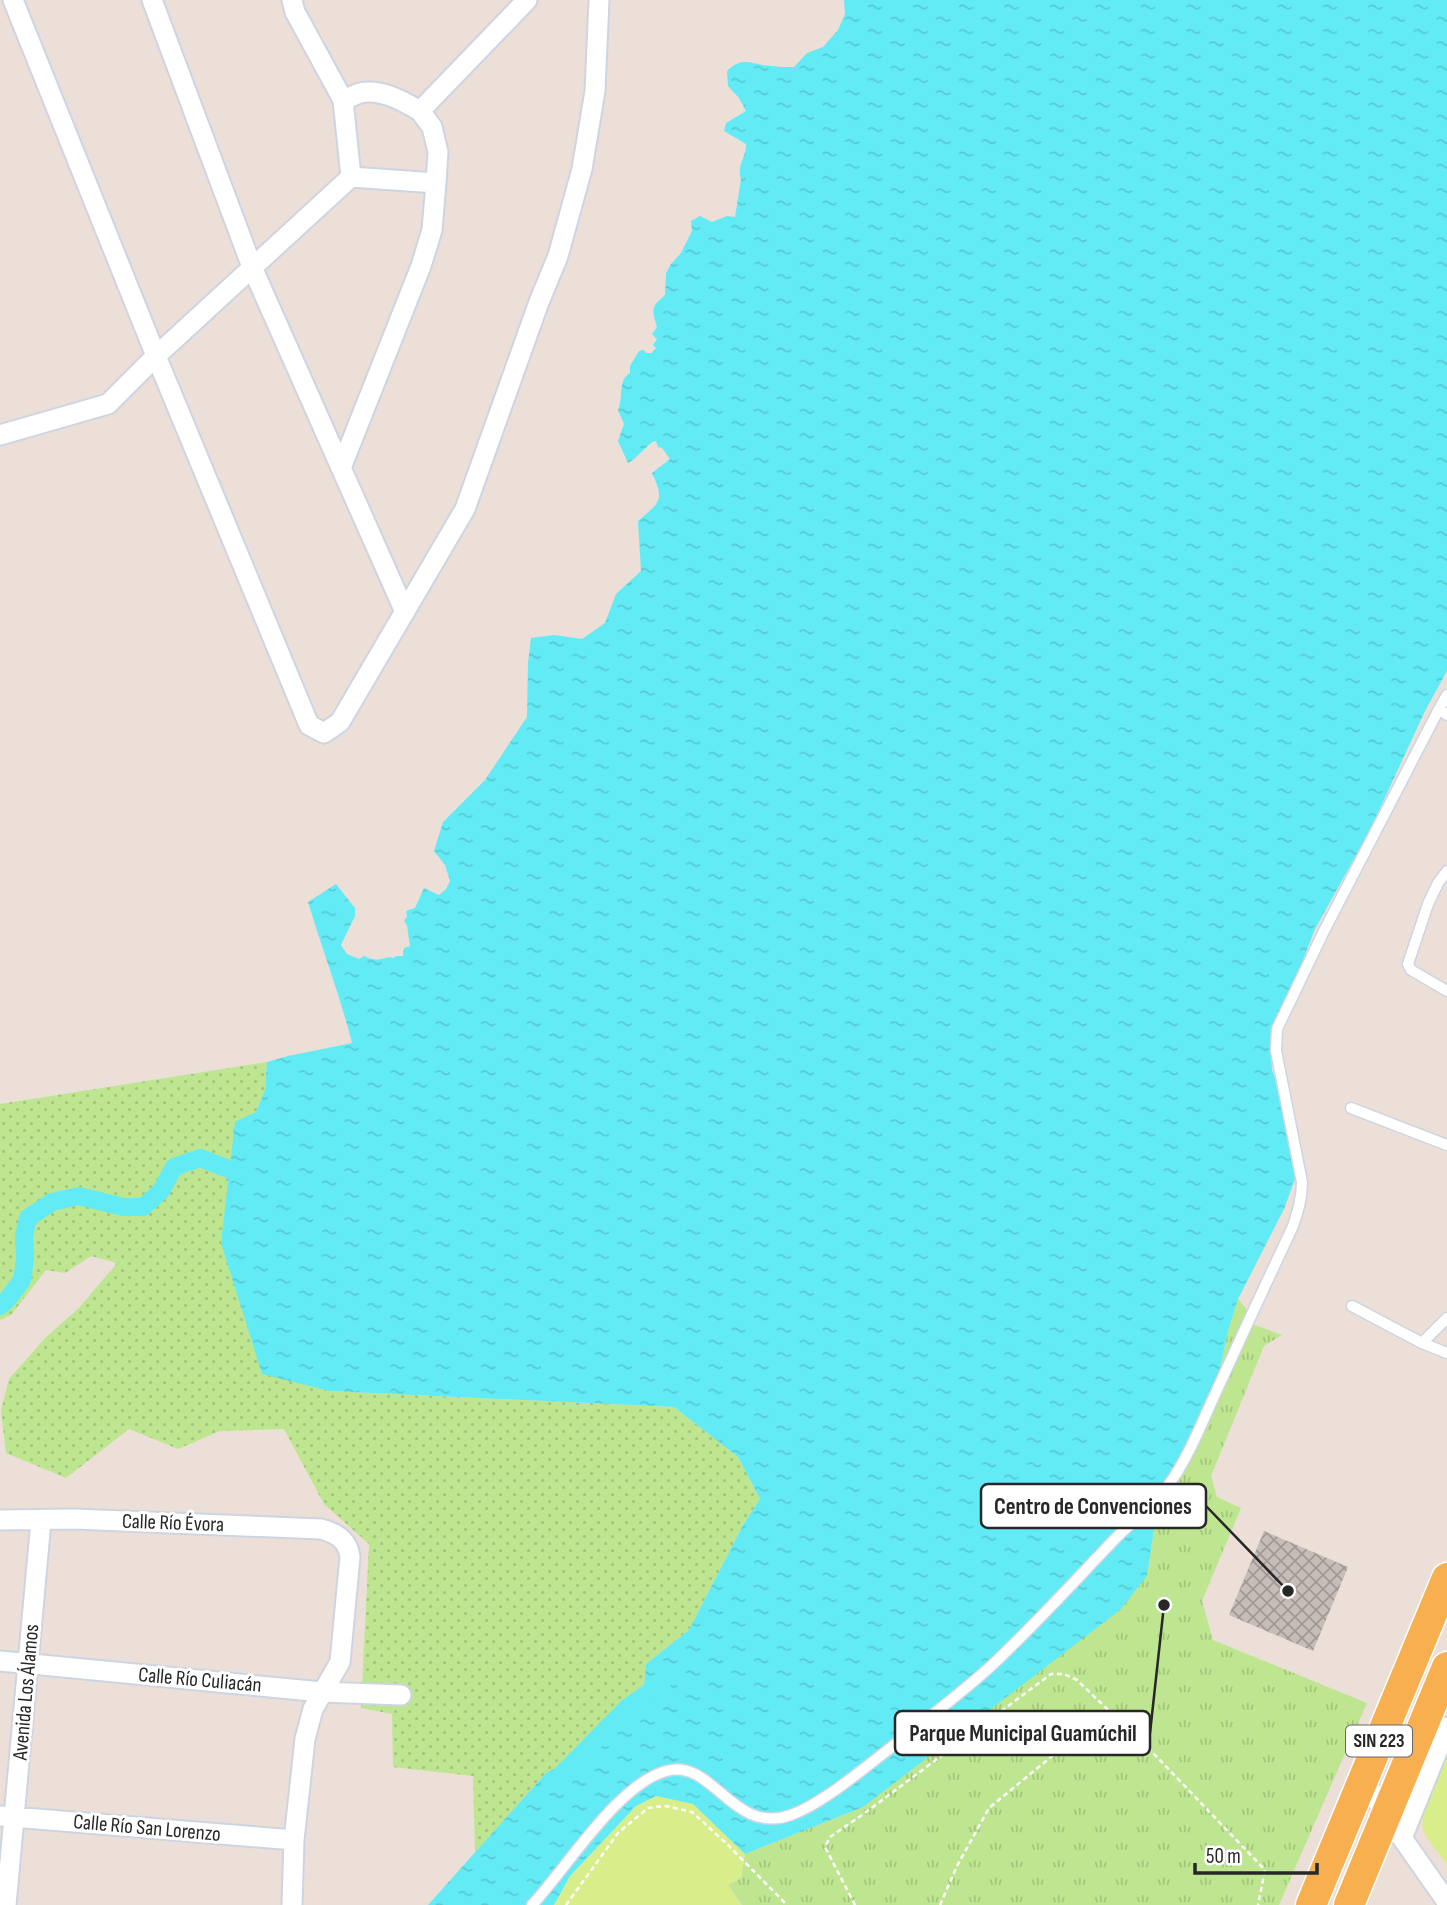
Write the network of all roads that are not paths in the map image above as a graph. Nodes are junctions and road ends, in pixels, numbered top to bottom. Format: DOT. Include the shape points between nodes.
graph roads {
  1 [pos="13,0"];
  2 [pos="152,0"];
  3 [pos="292,0"];
  4 [pos="527,0"];
  5 [pos="599,0"];
  6 [pos="507,9"];
  7 [pos="344,100"];
  8 [pos="420,111"];
  9 [pos="351,177"];
  10 [pos="436,183"];
  11 [pos="253,267"];
  12 [pos="156,356"];
  13 [pos="0,435"];
  14 [pos="341,468"];
  15 [pos="405,612"];
  16 [pos="1447,695"];
  17 [pos="1443,712"];
  18 [pos="1447,871"];
  19 [pos="1447,991"];
  20 [pos="1351,1108"];
  21 [pos="1447,1145"];
  22 [pos="1352,1306"];
  23 [pos="1447,1318"];
  24 [pos="1422,1343"];
  25 [pos="1447,1353"];
  26 [pos="0,1520"];
  27 [pos="41,1521"];
  28 [pos="1447,1578"];
  29 [pos="0,1661"];
  30 [pos="28,1664"];
  31 [pos="1447,1667"];
  32 [pos="322,1692"];
  33 [pos="401,1695"];
  34 [pos="1447,1727"];
  35 [pos="1363,1779"];
  36 [pos="7,1816"];
  37 [pos="1394,1826"];
  38 [pos="294,1840"];
  39 [pos="1447,1902"];
  40 [pos="6,1905"];
  41 [pos="292,1905"];
  42 [pos="532,1905"];
  43 [pos="1311,1905"];
  44 [pos="1349,1905"];
  1 -- 12 [label="street"];
  2 -- 11 [label="street"];
  3 -- 7 [label="street"];
  4 -- 6 [label="street"];
  5 -- 15 [label="street" via="595,91 582,169 558,256 465,509"];
  6 -- 8 [label="street"];
  7 -- 8 [label="street" via="375,92"];
  7 -- 9 [label="street"];
  8 -- 10 [label="street" via="432,127 438,152"];
  9 -- 10 [label="street"];
  9 -- 11 [label="street"];
  10 -- 14 [label="street" via="432,230 421,266"];
  11 -- 12 [label="street"];
  11 -- 14 [label="street"];
  12 -- 13 [label="street" via="108,404"];
  12 -- 15 [label="street" via="309,724 324,733 340,722"];
  14 -- 15 [label="street"];
  16 -- 17 [label="lane"];
  17 -- 42 [label="lane" via="1323,933 1277,1029 1276,1051 1302,1182 1300,1205 1209,1406 1167,1486 988,1669 820,1800 792,1815 754,1817 688,1771 668,1770 632,1789"];
  18 -- 19 [label="lane" via="1433,893 1408,961 1411,970"];
  20 -- 21 [label="lane"];
  22 -- 24 [label="lane"];
  23 -- 24 [label="lane"];
  24 -- 25 [label="lane"];
  26 -- 27 [label="street, Calle Río Évora"];
  27 -- 30 [label="street, Avenida Los Álamos"];
  27 -- 32 [label="street, Calle Río Évora" via="321,1529 343,1539 350,1557 340,1662"];
  28 -- 35 [label="main road, SIN 223"];
  29 -- 30 [label="street, Calle Río Culiacán"];
  30 -- 32 [label="street, Calle Río Culiacán"];
  30 -- 36 [label="street, Avenida Los Álamos"];
  31 -- 37 [label="main road, SIN 223"];
  32 -- 33 [label="street, Calle Río Culiacán"];
  32 -- 38 [label="street" via="305,1739"];
  34 -- 37 [label="street"];
  35 -- 37 [label="street"];
  35 -- 43 [label="main road, SIN 223"];
  36 -- 38 [label="street, Calle Río San Lorenzo"];
  36 -- 40 [label="street, Avenida Los Álamos"];
  37 -- 39 [label="street"];
  37 -- 44 [label="main road, SIN 223"];
  38 -- 41 [label="street"];
}
